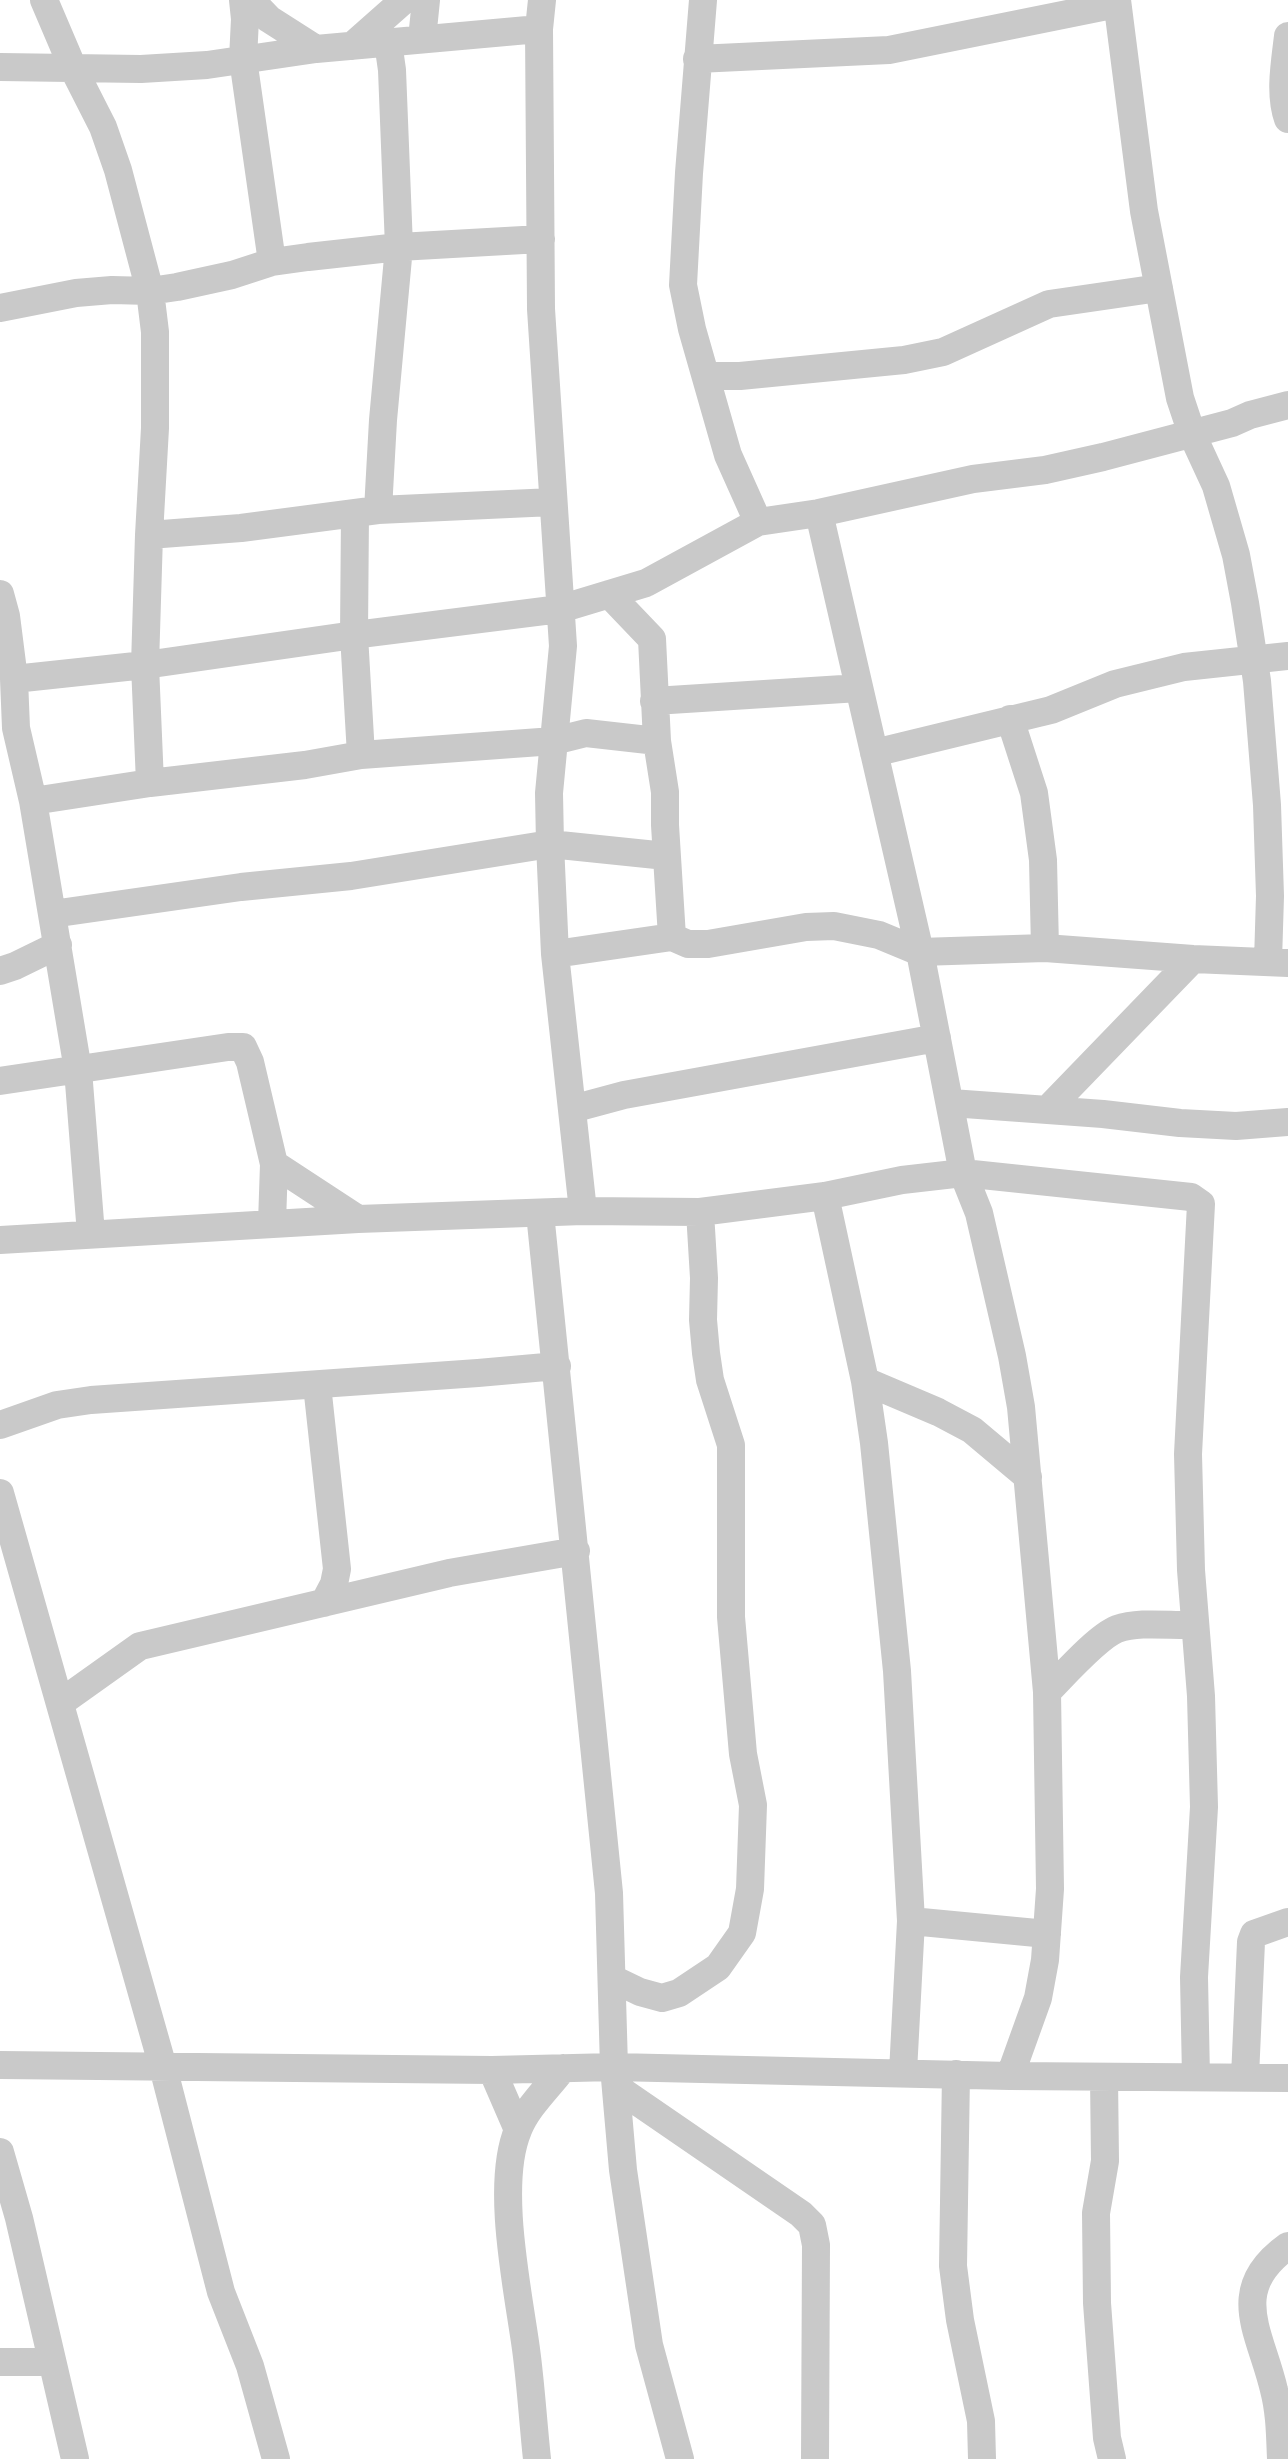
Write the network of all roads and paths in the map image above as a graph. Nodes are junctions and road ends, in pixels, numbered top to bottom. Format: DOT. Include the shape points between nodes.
graph roads {
  1 [pos="44,0"];
  2 [pos="243,0"];
  3 [pos="252,0"];
  4 [pos="404,0"];
  5 [pos="426,0"];
  6 [pos="542,0"];
  7 [pos="703,0"];
  8 [pos="1117,2"];
  9 [pos="539,29"];
  10 [pos="1288,36"];
  11 [pos="422,40"];
  12 [pos="388,42"];
  13 [pos="352,46"];
  14 [pos="316,49"];
  15 [pos="697,59"];
  16 [pos="243,60"];
  17 [pos="0,67"];
  18 [pos="73,68"];
  19 [pos="1288,119"];
  20 [pos="541,240"];
  21 [pos="398,247"];
  22 [pos="272,262"];
  23 [pos="1159,288"];
  24 [pos="150,290"];
  25 [pos="0,308"];
  26 [pos="707,376"];
  27 [pos="1288,405"];
  28 [pos="1192,434"];
  29 [pos="553,502"];
  30 [pos="367,511"];
  31 [pos="818,513"];
  32 [pos="758,522"];
  33 [pos="149,535"];
  34 [pos="0,594"];
  35 [pos="609,594"];
  36 [pos="560,609"];
  37 [pos="354,635"];
  38 [pos="1288,656"];
  39 [pos="1254,661"];
  40 [pos="145,665"];
  41 [pos="14,679"];
  42 [pos="859,688"];
  43 [pos="654,701"];
  44 [pos="1010,719"];
  45 [pos="554,741"];
  46 [pos="657,741"];
  47 [pos="874,753"];
  48 [pos="361,755"];
  49 [pos="150,783"];
  50 [pos="32,800"];
  51 [pos="550,844"];
  52 [pos="666,856"];
  53 [pos="52,914"];
  54 [pos="672,937"];
  55 [pos="58,945"];
  56 [pos="1045,948"];
  57 [pos="920,952"];
  58 [pos="555,954"];
  59 [pos="1194,959"];
  60 [pos="1278,962"];
  61 [pos="0,971"];
  62 [pos="938,1038"];
  63 [pos="78,1070"];
  64 [pos="0,1081"];
  65 [pos="951,1103"];
  66 [pos="572,1109"];
  67 [pos="1047,1110"];
  68 [pos="1288,1122"];
  69 [pos="274,1164"];
  70 [pos="963,1173"];
  71 [pos="825,1196"];
  72 [pos="583,1211"];
  73 [pos="700,1212"];
  74 [pos="540,1213"];
  75 [pos="358,1219"];
  76 [pos="272,1223"];
  77 [pos="91,1234"];
  78 [pos="0,1240"];
  79 [pos="557,1366"];
  80 [pos="865,1382"];
  81 [pos="317,1385"];
  82 [pos="0,1425"];
  83 [pos="1028,1477"];
  84 [pos="0,1493"];
  85 [pos="576,1551"];
  86 [pos="10,1565"];
  87 [pos="324,1603"];
  88 [pos="1194,1625"];
  89 [pos="1047,1692"];
  90 [pos="60,1703"];
  91 [pos="911,1921"];
  92 [pos="1288,1922"];
  93 [pos="1047,1934"];
  94 [pos="613,1979"];
  95 [pos="0,2066"];
  96 [pos="164,2067"];
  97 [pos="562,2068"];
  98 [pos="492,2070"];
  99 [pos="903,2072"];
  100 [pos="956,2074"];
  101 [pos="1010,2076"];
  102 [pos="1196,2076"];
  103 [pos="615,2077"];
  104 [pos="1104,2077"];
  105 [pos="1245,2077"];
  106 [pos="1288,2078"];
  107 [pos="518,2130"];
  108 [pos="0,2152"];
  109 [pos="1288,2246"];
  110 [pos="0,2362"];
  111 [pos="52,2362"];
  112 [pos="76,2459"];
  113 [pos="276,2459"];
  114 [pos="537,2459"];
  115 [pos="680,2459"];
  116 [pos="815,2459"];
  117 [pos="982,2459"];
  118 [pos="1112,2459"];
  119 [pos="1281,2459"];
  1 -- 18 [label="street"];
  2 -- 16 [label="street"];
  3 -- 14 [label="street" via="269,19"];
  4 -- 13 [label="street"];
  5 -- 11 [label="street"];
  6 -- 9 [label="street"];
  7 -- 15 [label="street"];
  8 -- 15 [label="street" via="889,50"];
  8 -- 23 [label="street" via="1144,211"];
  9 -- 11 [label="street"];
  9 -- 20 [label="street"];
  10 -- 19 [label="street" via="1284,81"];
  11 -- 12 [label="street"];
  12 -- 13 [label="street"];
  12 -- 21 [label="street"];
  13 -- 14 [label="street"];
  14 -- 16 [label="street"];
  15 -- 26 [label="street" via="683,285 692,329"];
  16 -- 18 [label="street" via="142,69"];
  16 -- 22 [label="street"];
  17 -- 18 [label="street"];
  18 -- 24 [label="street" via="103,127 118,170"];
  20 -- 21 [label="street"];
  20 -- 29 [label="street" via="541,309"];
  21 -- 22 [label="street"];
  21 -- 30 [label="street" via="381,448"];
  22 -- 24 [label="street" via="232,275"];
  23 -- 26 [label="street" via="1050,304 929,356 740,376"];
  23 -- 28 [label="street" via="1180,398"];
  24 -- 25 [label="street" via="76,293"];
  24 -- 33 [label="street" via="155,332 155,428"];
  26 -- 32 [label="street" via="734,471"];
  27 -- 28 [label="street"];
  28 -- 31 [label="street" via="1044,470 973,479"];
  28 -- 39 [label="street" via="1216,486 1236,555"];
  29 -- 30 [label="street"];
  29 -- 36 [label="street"];
  30 -- 33 [label="street" via="241,528"];
  30 -- 37 [label="street"];
  31 -- 32 [label="street"];
  31 -- 42 [label="street"];
  32 -- 35 [label="street" via="646,583"];
  33 -- 40 [label="street"];
  34 -- 41 [label="street"];
  35 -- 36 [label="street"];
  35 -- 43 [label="street" via="652,639"];
  36 -- 37 [label="street"];
  36 -- 45 [label="street" via="563,646"];
  37 -- 40 [label="street"];
  37 -- 48 [label="street"];
  38 -- 39 [label="street"];
  39 -- 44 [label="street" via="1213,662 1184,667 1115,684 1051,710"];
  39 -- 60 [label="street" via="1267,805 1270,896"];
  40 -- 41 [label="street"];
  40 -- 49 [label="street"];
  41 -- 50 [label="street" via="16,728"];
  42 -- 43 [label="street"];
  42 -- 47 [label="street"];
  43 -- 46 [label="street"];
  44 -- 47 [label="street"];
  44 -- 56 [label="street" via="1034,793 1043,860"];
  45 -- 46 [label="street" via="586,733"];
  45 -- 48 [label="street"];
  45 -- 51 [label="street"];
  46 -- 52 [label="street" via="665,792"];
  47 -- 57 [label="street"];
  48 -- 49 [label="street" via="305,765"];
  49 -- 50 [label="street"];
  50 -- 53 [label="street"];
  51 -- 52 [label="street"];
  51 -- 53 [label="street" via="351,876 241,887"];
  51 -- 58 [label="street"];
  52 -- 54 [label="street"];
  53 -- 55 [label="street"];
  54 -- 57 [label="street" via="688,944 708,944 806,927 834,926 879,935"];
  54 -- 58 [label="street"];
  55 -- 61 [label="street"];
  55 -- 63 [label="street"];
  56 -- 57 [label="street"];
  56 -- 59 [label="street"];
  57 -- 62 [label="street"];
  58 -- 66 [label="street"];
  59 -- 60 [label="street"];
  59 -- 67 [label="street"];
  62 -- 65 [label="street"];
  62 -- 66 [label="street" via="624,1095"];
  63 -- 64 [label="street"];
  63 -- 69 [label="street" via="243,1047 250,1062"];
  63 -- 77 [label="street"];
  65 -- 67 [label="street"];
  65 -- 70 [label="street"];
  66 -- 72 [label="street"];
  67 -- 68 [label="street" via="1190,1124 1236,1126"];
  69 -- 75 [label="street"];
  69 -- 76 [label="street"];
  70 -- 71 [label="street" via="902,1180"];
  70 -- 83 [label="street" via="979,1213 1012,1356"];
  70 -- 88 [label="street" via="1191,1197 1201,1204 1188,1454"];
  71 -- 73 [label="street"];
  71 -- 80 [label="street"];
  72 -- 73 [label="street"];
  72 -- 74 [label="street"];
  73 -- 94 [label="street" via="706,1353 710,1380 732,1445 731,1617 742,1744 753,1805 750,1889 742,1933 718,1967 679,1993 662,1998"];
  74 -- 75 [label="street"];
  74 -- 79 [label="street"];
  75 -- 76 [label="street"];
  76 -- 77 [label="street"];
  77 -- 78 [label="street"];
  79 -- 81 [label="street"];
  79 -- 85 [label="street"];
  80 -- 83 [label="street" via="938,1412 972,1430"];
  80 -- 91 [label="street" via="897,1671"];
  81 -- 82 [label="street" via="91,1400 57,1405"];
  81 -- 87 [label="street" via="337,1569 337,1577"];
  83 -- 89 [label="street"];
  84 -- 86 [label="street"];
  85 -- 87 [label="street" via="449,1573"];
  85 -- 94 [label="street" via="610,1893"];
  86 -- 90 [label="street"];
  87 -- 90 [label="street" via="140,1646"];
  88 -- 89 [label="street" via="1116,1630"];
  88 -- 102 [label="street" via="1201,1696 1204,1807 1194,1977"];
  89 -- 93 [label="street" via="1050,1889"];
  90 -- 96 [label="street"];
  91 -- 93 [label="street"];
  91 -- 99 [label="street"];
  92 -- 105 [label="street" via="1254,1934 1251,1942"];
  93 -- 101 [label="street" via="1038,1998"];
  94 -- 103 [label="street"];
  95 -- 96 [label="street"];
  96 -- 98 [label="street"];
  96 -- 113 [label="street" via="221,2292 252,2375"];
  97 -- 98 [label="street"];
  97 -- 103 [label="street"];
  97 -- 107 [label="street"];
  98 -- 107 [label="street"];
  99 -- 100 [label="street"];
  99 -- 103 [label="street"];
  100 -- 101 [label="street"];
  100 -- 117 [label="street" via="953,2266 960,2320 981,2421"];
  101 -- 104 [label="street"];
  102 -- 104 [label="street"];
  102 -- 105 [label="street"];
  103 -- 115 [label="street" via="623,2170 649,2345"];
  103 -- 116 [label="street" via="812,2225 816,2245"];
  104 -- 118 [label="street" via="1105,2161 1096,2214 1097,2303 1107,2438"];
  105 -- 106 [label="street"];
  107 -- 114 [label="street" via="511,2156 509,2190 512,2258 532,2394"];
  108 -- 111 [label="street"];
  109 -- 119 [label="street" via="1264,2270 1254,2286 1251,2301 1252,2318 1279,2418"];
  110 -- 111 [label="street"];
  111 -- 112 [label="street"];
}
